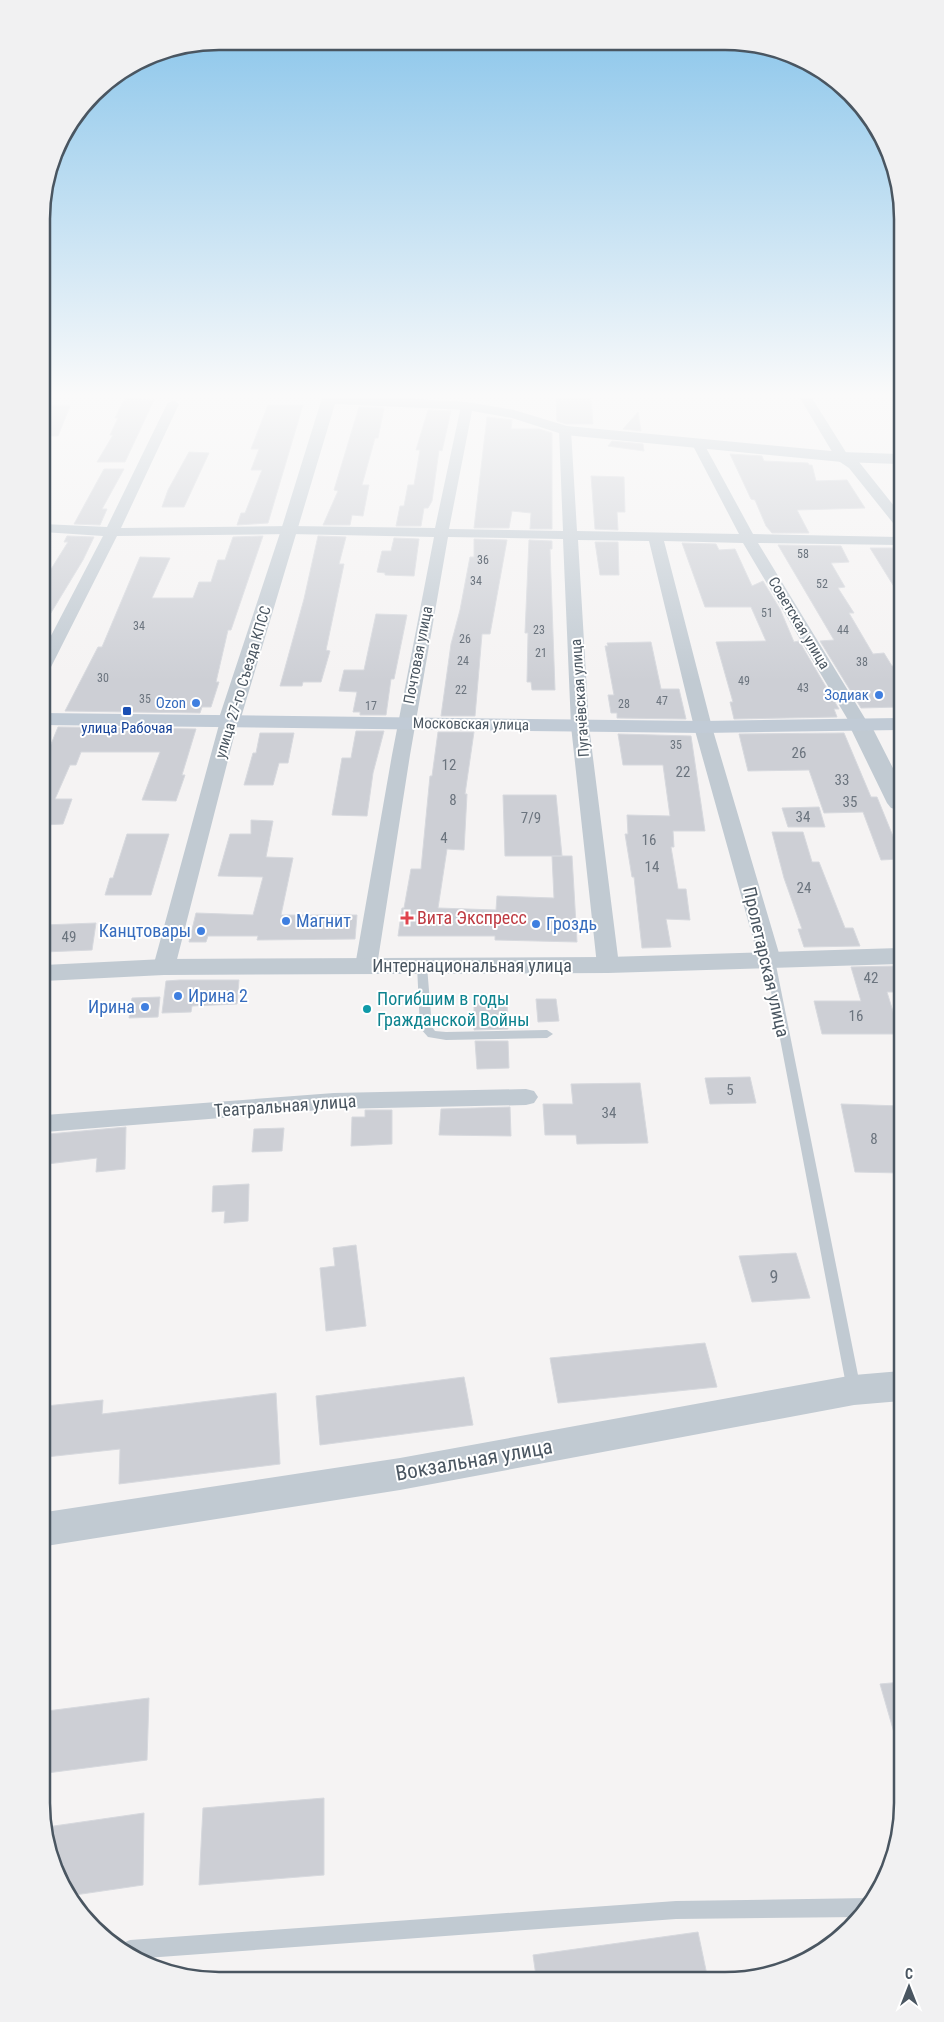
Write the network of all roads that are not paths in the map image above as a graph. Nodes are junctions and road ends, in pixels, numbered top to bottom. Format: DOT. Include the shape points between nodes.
graph roads {
  1 [pos="131,492"];
  2 [pos="301,492"];
  3 [pos="449,492"];
  4 [pos="568,492"];
  5 [pos="723,492"];
  6 [pos="876,492"];
  7 [pos="894,515"];
  8 [pos="50,528"];
  9 [pos="290,530"];
  10 [pos="112,532"];
  11 [pos="440,534"];
  12 [pos="571,537"];
  13 [pos="656,538"];
  14 [pos="748,540"];
  15 [pos="894,541"];
  16 [pos="50,654"];
  17 [pos="50,719"];
  18 [pos="229,721"];
  19 [pos="405,723"];
  20 [pos="894,724"];
  21 [pos="860,725"];
  22 [pos="580,726"];
  23 [pos="703,727"];
  24 [pos="894,793"];
  25 [pos="894,956"];
  26 [pos="770,960"];
  27 [pos="608,965"];
  28 [pos="366,966"];
  29 [pos="422,966"];
  30 [pos="164,967"];
  31 [pos="50,974"];
  32 [pos="547,1034"];
  33 [pos="526,1097"];
  34 [pos="50,1124"];
  35 [pos="894,1387"];
  36 [pos="854,1390"];
  37 [pos="50,1528"];
  38 [pos="858,1907"];
  39 [pos="135,1950"];
  1 -- 10 [label="street"];
  2 -- 9 [label="street, улица 27-го Съезда КПСС"];
  3 -- 11 [label="street, Почтовая улица"];
  4 -- 12 [label="street, Пугачёвская улица"];
  5 -- 14 [label="street, Советская улица"];
  6 -- 7 [label="street"];
  8 -- 10 [label="street"];
  9 -- 10 [label="street"];
  9 -- 11 [label="street"];
  9 -- 18 [label="street, улица 27-го Съезда КПСС"];
  10 -- 16 [label="street"];
  11 -- 12 [label="street"];
  11 -- 19 [label="street, Почтовая улица"];
  12 -- 13 [label="street"];
  12 -- 22 [label="street, Пугачёвская улица"];
  13 -- 14 [label="street"];
  13 -- 23 [label="street, Пролетарская улица"];
  14 -- 15 [label="street"];
  14 -- 21 [label="street, Советская улица"];
  17 -- 18 [label="main road, Московская улица"];
  18 -- 19 [label="main road, Московская улица"];
  18 -- 30 [label="street, улица 27-го Съезда КПСС"];
  19 -- 22 [label="main road, Московская улица"];
  19 -- 28 [label="street, Почтовая улица"];
  20 -- 21 [label="main road, Московская улица"];
  21 -- 23 [label="main road, Московская улица"];
  21 -- 24 [label="street, Советская улица"];
  22 -- 23 [label="main road, Московская улица"];
  22 -- 27 [label="street, Пугачёвская улица"];
  23 -- 26 [label="street, Пролетарская улица"];
  25 -- 26 [label="street, Интернациональная улица"];
  26 -- 27 [label="street, Интернациональная улица"];
  26 -- 36 [label="lane, Пролетарская улица"];
  27 -- 29 [label="street, Интернациональная улица"];
  28 -- 29 [label="street, Интернациональная улица"];
  28 -- 30 [label="street, Интернациональная улица"];
  29 -- 32 [label="lane" via="426,1028 432,1034"];
  30 -- 31 [label="street, Интернациональная улица"];
  33 -- 34 [label="street, Театральная улица" via="334,1101"];
  35 -- 36 [label="street, Вокзальная улица"];
  36 -- 37 [label="street, Вокзальная улица" via="400,1474"];
  38 -- 39 [label="lane" via="676,1910"];
}
